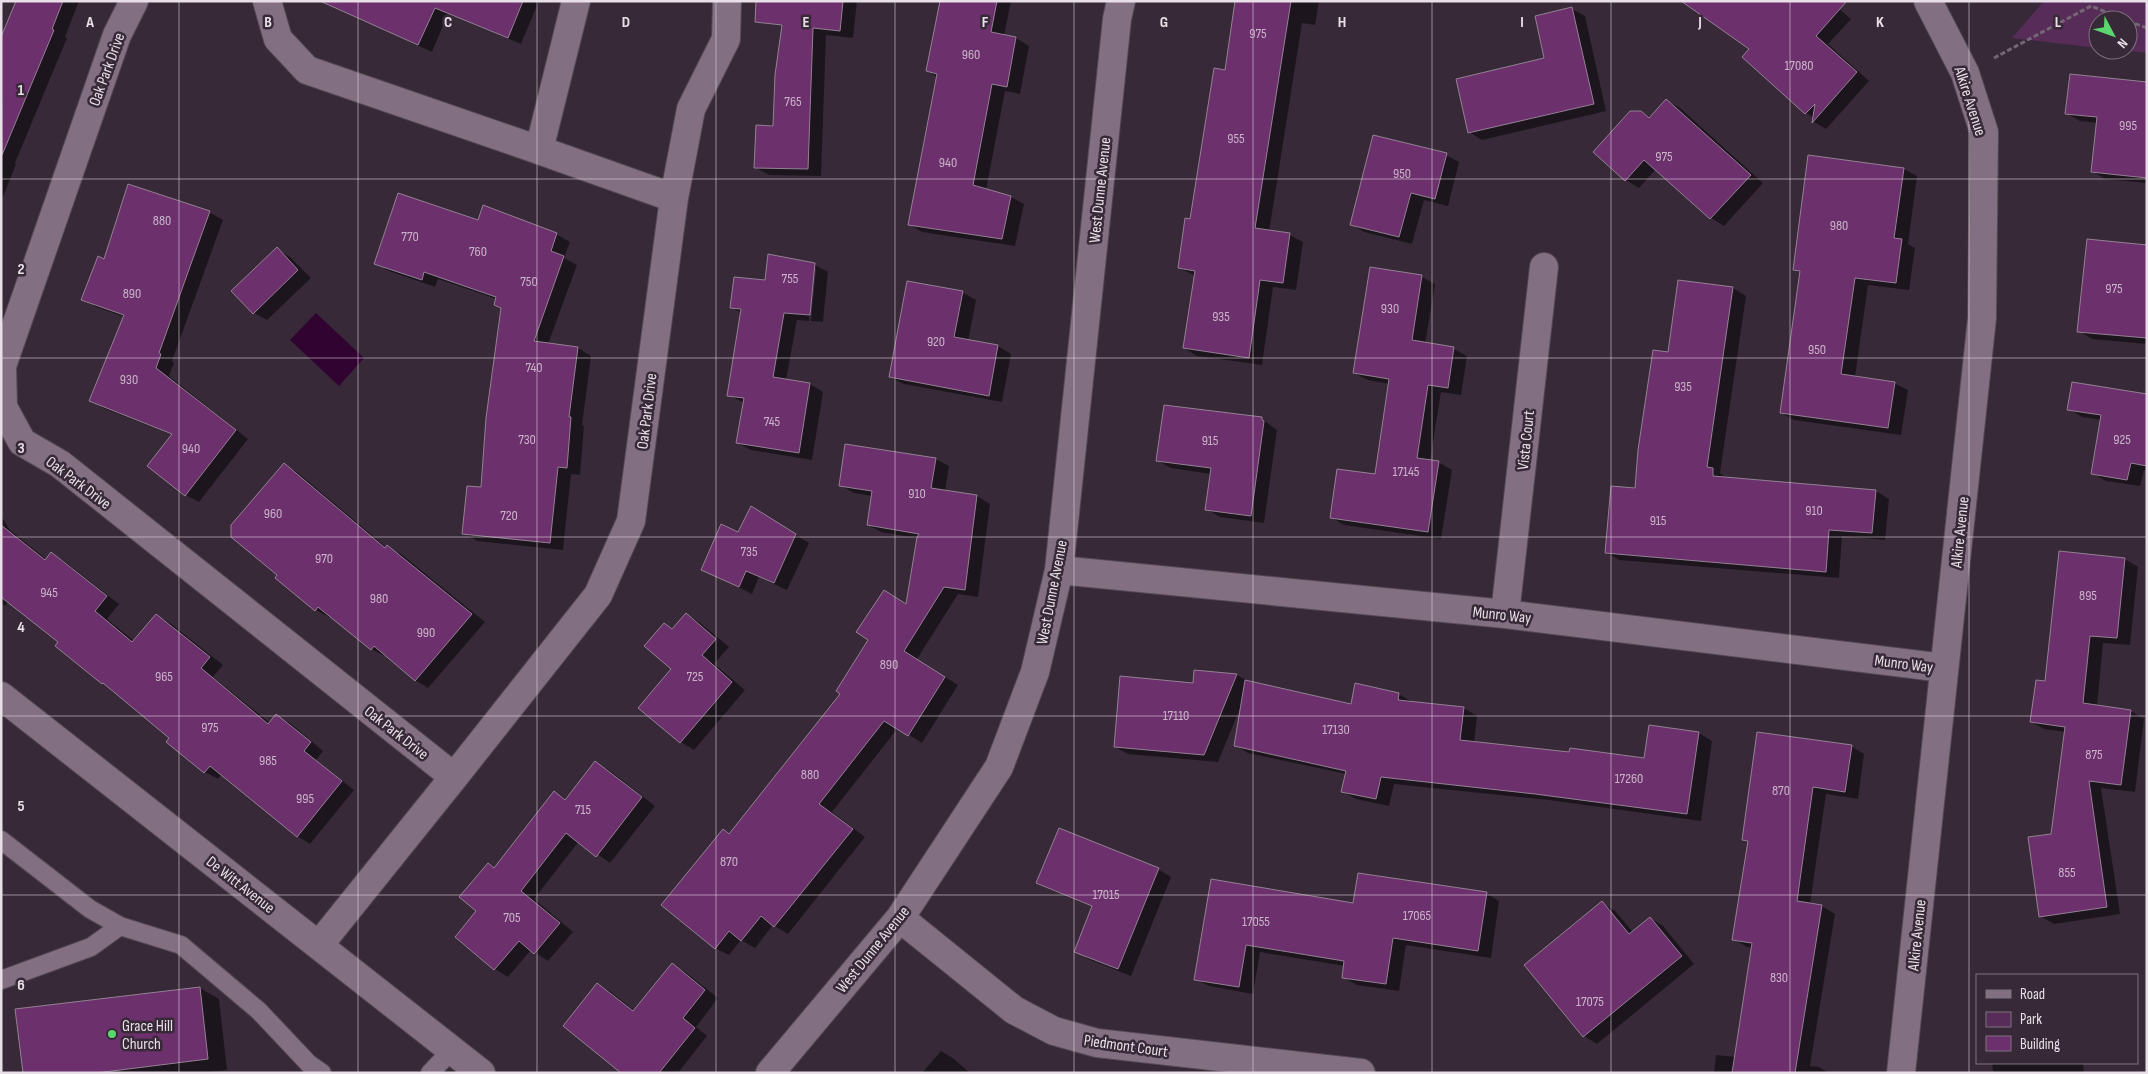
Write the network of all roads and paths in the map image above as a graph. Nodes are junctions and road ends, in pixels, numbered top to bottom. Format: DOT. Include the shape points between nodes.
graph roads {
  1 [pos="134,1"];
  2 [pos="266,1"];
  3 [pos="576,1"];
  4 [pos="727,1"];
  5 [pos="1120,1"];
  6 [pos="1928,1"];
  7 [pos="2101,10"];
  8 [pos="1964,73"];
  9 [pos="539,150"];
  10 [pos="674,198"];
  11 [pos="1544,267"];
  12 [pos="1059,570"];
  13 [pos="1505,614"];
  14 [pos="1944,668"];
  15 [pos="1,696"];
  16 [pos="454,777"];
  17 [pos="1,840"];
  18 [pos="900,918"];
  19 [pos="120,926"];
  20 [pos="319,945"];
  21 [pos="1,980"];
  22 [pos="452,1050"];
  23 [pos="322,1073"];
  24 [pos="430,1073"];
  25 [pos="480,1073"];
  26 [pos="770,1073"];
  27 [pos="1361,1073"];
  28 [pos="1901,1073"];
  1 -- 16 [label="street, Oak Park Drive" via="117,35 2,366 4,408 22,442 60,464"];
  2 -- 9 [label="street" via="278,39 307,70"];
  3 -- 9 [label="street"];
  4 -- 10 [label="street, Oak Park Drive" via="726,39 691,109"];
  5 -- 12 [label="street, West Dunne Avenue"];
  6 -- 8 [label="street, Alkire Avenue"];
  7 -- 8 [label="path" via="2091,6"];
  8 -- 14 [label="street, Alkire Avenue" via="1984,132 1982,318"];
  9 -- 10 [label="street"];
  10 -- 16 [label="street, Oak Park Drive" via="631,521 598,595"];
  11 -- 13 [label="street, Vista Court"];
  12 -- 13 [label="street, Munro Way"];
  12 -- 18 [label="street, West Dunne Avenue" via="1035,672 999,767"];
  13 -- 14 [label="street, Munro Way"];
  14 -- 28 [label="street, Alkire Avenue"];
  15 -- 20 [label="street, De Witt Avenue"];
  16 -- 20 [label="street, Oak Park Drive"];
  17 -- 19 [label="lane" via="90,909"];
  18 -- 26 [label="street, West Dunne Avenue"];
  18 -- 27 [label="street, Piedmont Court" via="1014,1010 1054,1031 1096,1043"];
  19 -- 21 [label="lane" via="91,947"];
  19 -- 23 [label="lane" via="181,945 259,1011 309,1064"];
  20 -- 22 [label="street, De Witt Avenue"];
  22 -- 24 [label="lane"];
  22 -- 25 [label="street, De Witt Avenue"];
}
